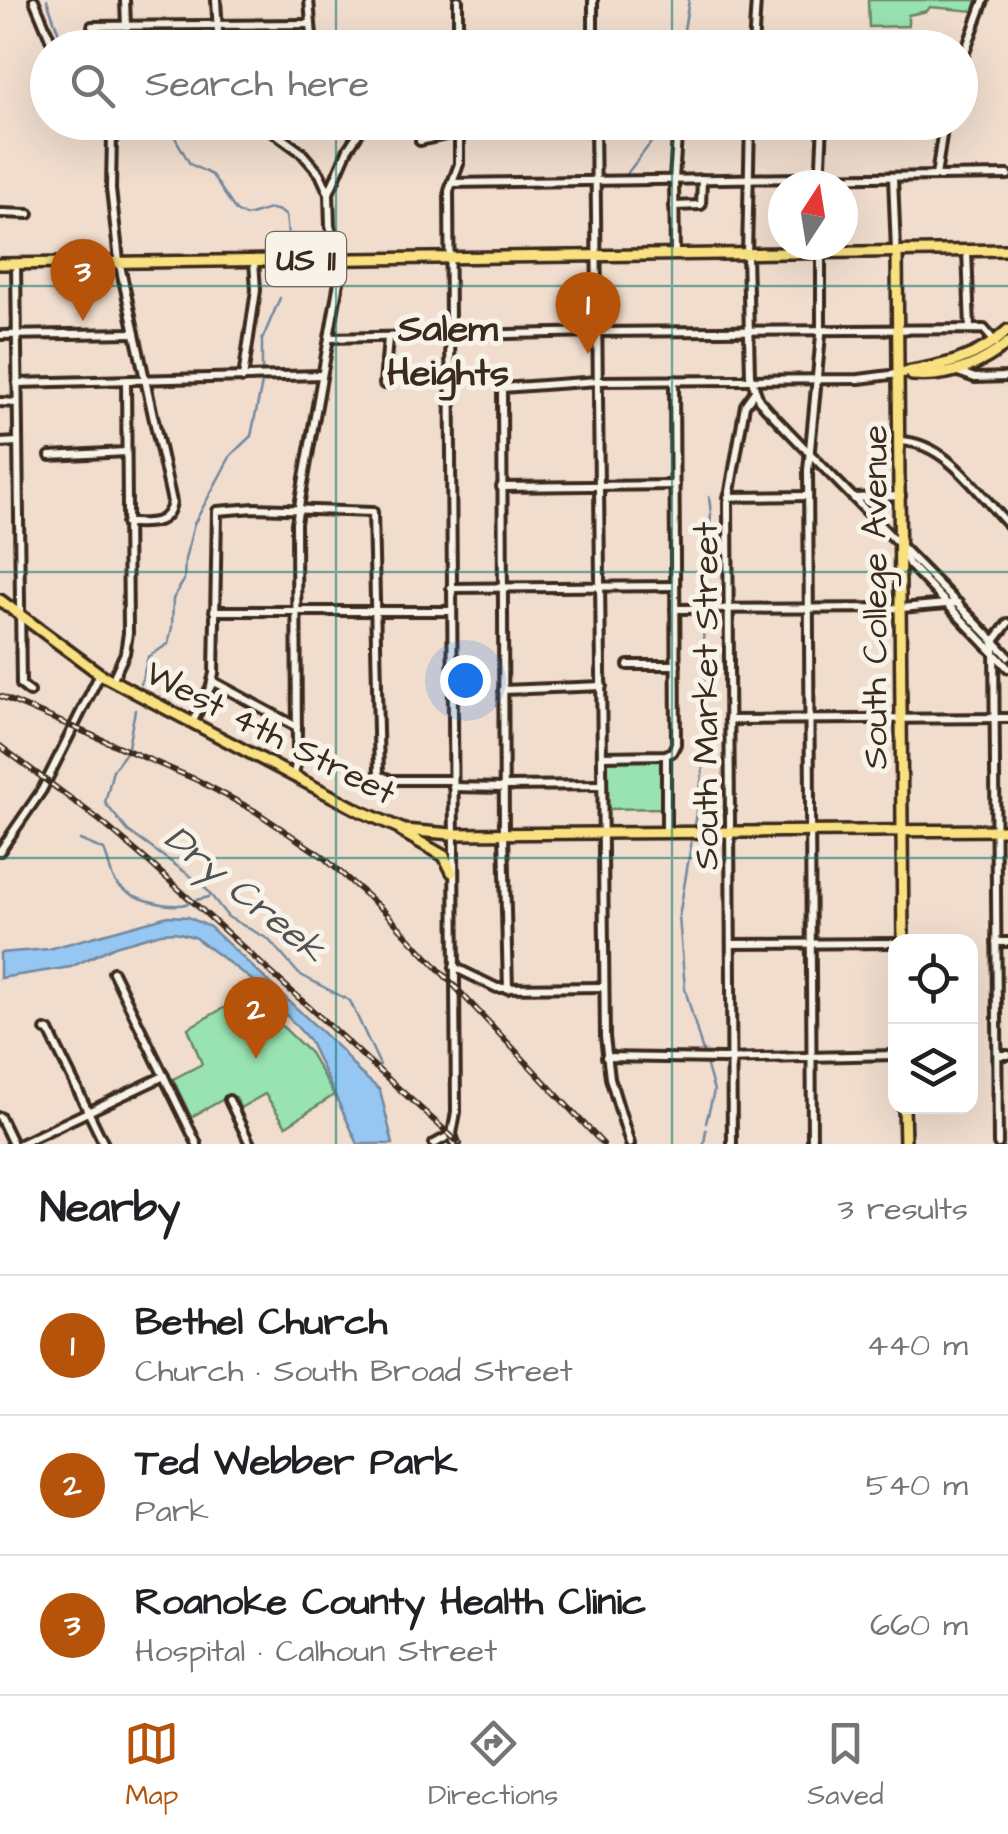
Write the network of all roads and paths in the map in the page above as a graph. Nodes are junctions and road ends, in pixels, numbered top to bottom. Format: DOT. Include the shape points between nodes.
graph roads {
  1 [pos="34,0"];
  2 [pos="125,0"];
  3 [pos="216,0"];
  4 [pos="309,0"];
  5 [pos="458,0"];
  6 [pos="594,0"];
  7 [pos="756,0"];
  8 [pos="984,0"];
  9 [pos="310,24"];
  10 [pos="92,26"];
  11 [pos="126,26"];
  12 [pos="217,27"];
  13 [pos="46,30"];
  14 [pos="217,30"];
  15 [pos="311,30"];
  16 [pos="458,30"];
  17 [pos="594,30"];
  18 [pos="754,30"];
  19 [pos="973,30"];
  20 [pos="112,140"];
  21 [pos="283,140"];
  22 [pos="354,140"];
  23 [pos="424,140"];
  24 [pos="459,140"];
  25 [pos="595,140"];
  26 [pos="677,140"];
  27 [pos="749,140"];
  28 [pos="822,140"];
  29 [pos="941,140"];
  30 [pos="420,141"];
  31 [pos="821,170"];
  32 [pos="1008,175"];
  33 [pos="894,176"];
  34 [pos="936,176"];
  35 [pos="702,178"];
  36 [pos="748,178"];
  37 [pos="858,178"];
  38 [pos="595,179"];
  39 [pos="674,179"];
  40 [pos="768,179"];
  41 [pos="451,183"];
  42 [pos="329,194"];
  43 [pos="674,206"];
  44 [pos="0,213"];
  45 [pos="29,214"];
  46 [pos="858,250"];
  47 [pos="968,250"];
  48 [pos="1008,250"];
  49 [pos="896,252"];
  50 [pos="768,253"];
  51 [pos="747,254"];
  52 [pos="596,255"];
  53 [pos="675,255"];
  54 [pos="449,257"];
  55 [pos="341,258"];
  56 [pos="254,260"];
  57 [pos="822,260"];
  58 [pos="118,262"];
  59 [pos="16,263"];
  60 [pos="0,264"];
  61 [pos="970,329"];
  62 [pos="749,330"];
  63 [pos="821,330"];
  64 [pos="899,330"];
  65 [pos="1008,330"];
  66 [pos="597,332"];
  67 [pos="135,333"];
  68 [pos="0,335"];
  69 [pos="16,335"];
  70 [pos="450,337"];
  71 [pos="329,338"];
  72 [pos="388,338"];
  73 [pos="995,342"];
  74 [pos="1008,343"];
  75 [pos="973,366"];
  76 [pos="957,372"];
  77 [pos="900,374"];
  78 [pos="322,376"];
  79 [pos="995,377"];
  80 [pos="1008,377"];
  81 [pos="243,378"];
  82 [pos="146,380"];
  83 [pos="674,380"];
  84 [pos="751,380"];
  85 [pos="818,380"];
  86 [pos="126,381"];
  87 [pos="598,382"];
  88 [pos="16,383"];
  89 [pos="384,384"];
  90 [pos="755,392"];
  91 [pos="0,402"];
  92 [pos="17,403"];
  93 [pos="0,442"];
  94 [pos="17,442"];
  95 [pos="900,442"];
  96 [pos="126,452"];
  97 [pos="810,454"];
  98 [pos="50,456"];
  99 [pos="600,486"];
  100 [pos="674,486"];
  101 [pos="502,487"];
  102 [pos="808,496"];
  103 [pos="901,496"];
  104 [pos="728,497"];
  105 [pos="852,498"];
  106 [pos="298,510"];
  107 [pos="126,523"];
  108 [pos="1008,524"];
  109 [pos="901,549"];
  110 [pos="675,586"];
  111 [pos="451,588"];
  112 [pos="502,588"];
  113 [pos="601,588"];
  114 [pos="0,600"];
  115 [pos="954,605"];
  116 [pos="808,608"];
  117 [pos="901,608"];
  118 [pos="675,609"];
  119 [pos="729,609"];
  120 [pos="451,610"];
  121 [pos="214,611"];
  122 [pos="374,611"];
  123 [pos="297,613"];
  124 [pos="20,614"];
  125 [pos="1008,623"];
  126 [pos="994,641"];
  127 [pos="994,653"];
  128 [pos="1008,656"];
  129 [pos="628,665"];
  130 [pos="676,665"];
  131 [pos="1008,668"];
  132 [pos="100,674"];
  133 [pos="112,681"];
  134 [pos="212,682"];
  135 [pos="602,686"];
  136 [pos="503,690"];
  137 [pos="30,692"];
  138 [pos="995,718"];
  139 [pos="1008,718"];
  140 [pos="730,720"];
  141 [pos="809,720"];
  142 [pos="902,720"];
  143 [pos="192,722"];
  144 [pos="297,726"];
  145 [pos="666,755"];
  146 [pos="602,756"];
  147 [pos="294,776"];
  148 [pos="452,784"];
  149 [pos="602,785"];
  150 [pos="504,788"];
  151 [pos="395,827"];
  152 [pos="996,830"];
  153 [pos="1008,830"];
  154 [pos="902,831"];
  155 [pos="730,832"];
  156 [pos="810,832"];
  157 [pos="603,833"];
  158 [pos="666,833"];
  159 [pos="452,834"];
  160 [pos="504,834"];
  161 [pos="0,851"];
  162 [pos="452,872"];
  163 [pos="903,934"];
  164 [pos="996,942"];
  165 [pos="1008,942"];
  166 [pos="810,943"];
  167 [pos="888,943"];
  168 [pos="732,944"];
  169 [pos="454,967"];
  170 [pos="112,972"];
  171 [pos="604,987"];
  172 [pos="508,989"];
  173 [pos="45,1030"];
  174 [pos="888,1055"];
  175 [pos="998,1055"];
  176 [pos="1008,1055"];
  177 [pos="606,1056"];
  178 [pos="811,1056"];
  179 [pos="731,1059"];
  180 [pos="164,1076"];
  181 [pos="229,1100"];
  182 [pos="89,1111"];
  183 [pos="904,1114"];
  184 [pos="0,1117"];
  185 [pos="452,1134"];
  186 [pos="16,1144"];
  187 [pos="104,1144"];
  188 [pos="197,1144"];
  189 [pos="250,1144"];
  190 [pos="434,1144"];
  191 [pos="456,1144"];
  192 [pos="630,1144"];
  193 [pos="732,1144"];
  194 [pos="812,1144"];
  195 [pos="904,1144"];
  196 [pos="998,1144"];
  1 -- 13 [label="street"];
  2 -- 11 [label="street"];
  3 -- 12 [label="street"];
  4 -- 9 [label="street"];
  5 -- 16 [label="street"];
  6 -- 17 [label="street"];
  7 -- 18 [label="street"];
  8 -- 19 [label="street"];
  9 -- 12 [label="street"];
  9 -- 15 [label="street"];
  10 -- 11 [label="street"];
  11 -- 12 [label="street"];
  12 -- 14 [label="street"];
  20 -- 58 [label="street"];
  21 -- 42 [label="street" via="309,160"];
  22 -- 42 [label="street"];
  23 -- 30 [label="street"];
  24 -- 41 [label="street"];
  25 -- 38 [label="street"];
  26 -- 39 [label="street"];
  27 -- 36 [label="street"];
  28 -- 31 [label="street"];
  29 -- 34 [label="street"];
  32 -- 34 [label="street"];
  33 -- 34 [label="street"];
  33 -- 37 [label="street"];
  33 -- 49 [label="street"];
  35 -- 36 [label="street"];
  35 -- 39 [label="street"];
  35 -- 43 [label="street" via="701,205"];
  36 -- 40 [label="street"];
  36 -- 51 [label="street"];
  38 -- 39 [label="street"];
  38 -- 41 [label="street"];
  38 -- 52 [label="street"];
  39 -- 43 [label="street"];
  41 -- 54 [label="street"];
  42 -- 55 [label="street"];
  43 -- 53 [label="street"];
  44 -- 45 [label="street"];
  46 -- 49 [label="main road, US 11"];
  47 -- 48 [label="main road"];
  47 -- 49 [label="main road"];
  47 -- 61 [label="street"];
  49 -- 64 [label="main road, South College Avenue"];
  50 -- 51 [label="main road, US 11"];
  51 -- 53 [label="main road, US 11"];
  51 -- 62 [label="street"];
  52 -- 53 [label="main road, US 11"];
  52 -- 54 [label="main road, US 11"];
  52 -- 66 [label="street"];
  54 -- 55 [label="main road, US 11"];
  54 -- 70 [label="street"];
  55 -- 56 [label="main road, US 11"];
  55 -- 71 [label="street"];
  56 -- 58 [label="main road, US 11"];
  56 -- 81 [label="street"];
  57 -- 63 [label="street"];
  58 -- 59 [label="main road, US 11"];
  58 -- 67 [label="street"];
  59 -- 60 [label="main road, US 11"];
  59 -- 69 [label="street"];
  61 -- 64 [label="street"];
  61 -- 73 [label="street" via="986,330"];
  62 -- 63 [label="street"];
  62 -- 66 [label="street"];
  62 -- 84 [label="street"];
  63 -- 64 [label="street"];
  63 -- 85 [label="street"];
  64 -- 77 [label="main road, South College Avenue"];
  65 -- 73 [label="main road"];
  66 -- 70 [label="street"];
  66 -- 87 [label="street"];
  67 -- 69 [label="street"];
  67 -- 82 [label="street"];
  68 -- 69 [label="street"];
  69 -- 88 [label="street"];
  70 -- 72 [label="street"];
  70 -- 111 [label="street"];
  71 -- 72 [label="street"];
  71 -- 78 [label="street"];
  72 -- 89 [label="street"];
  73 -- 77 [label="main road" via="961,361"];
  74 -- 75 [label="main road"];
  75 -- 76 [label="main road"];
  75 -- 79 [label="street"];
  76 -- 77 [label="main road"];
  76 -- 79 [label="street"];
  77 -- 85 [label="street"];
  77 -- 95 [label="main road, South College Avenue"];
  78 -- 81 [label="street"];
  78 -- 106 [label="street"];
  79 -- 80 [label="street"];
  81 -- 82 [label="street"];
  82 -- 86 [label="street"];
  82 -- 107 [label="street" via="172,498 165,519"];
  83 -- 84 [label="street"];
  83 -- 87 [label="street"];
  83 -- 100 [label="street"];
  84 -- 85 [label="street"];
  84 -- 90 [label="street"];
  85 -- 97 [label="street"];
  86 -- 88 [label="street"];
  86 -- 96 [label="street"];
  87 -- 99 [label="street"];
  87 -- 101 [label="street" via="501,390"];
  88 -- 92 [label="street"];
  90 -- 97 [label="street"];
  90 -- 104 [label="street, South Market Street" via="745,405"];
  91 -- 92 [label="street"];
  92 -- 94 [label="street"];
  93 -- 94 [label="street"];
  94 -- 124 [label="street"];
  95 -- 103 [label="main road, South College Avenue"];
  95 -- 108 [label="street" via="940,453"];
  96 -- 98 [label="street"];
  96 -- 107 [label="street"];
  97 -- 102 [label="street"];
  97 -- 105 [label="street"];
  99 -- 100 [label="street"];
  99 -- 101 [label="street"];
  99 -- 113 [label="street"];
  100 -- 110 [label="street"];
  101 -- 112 [label="street"];
  102 -- 104 [label="street"];
  102 -- 116 [label="street"];
  103 -- 105 [label="street"];
  103 -- 109 [label="main road, South College Avenue"];
  104 -- 119 [label="street, South Market Street"];
  105 -- 109 [label="street"];
  106 -- 121 [label="street" via="216,513"];
  106 -- 122 [label="street" via="372,512"];
  106 -- 123 [label="street"];
  107 -- 133 [label="street" via="128,633"];
  109 -- 115 [label="street"];
  109 -- 117 [label="main road, South College Avenue"];
  110 -- 113 [label="street"];
  110 -- 118 [label="street"];
  111 -- 112 [label="street"];
  111 -- 120 [label="street"];
  112 -- 113 [label="street"];
  112 -- 136 [label="street"];
  113 -- 135 [label="street"];
  114 -- 124 [label="main road, West 4th Street"];
  115 -- 117 [label="street"];
  115 -- 126 [label="street"];
  115 -- 127 [label="street"];
  116 -- 117 [label="street"];
  116 -- 119 [label="street"];
  116 -- 141 [label="street"];
  117 -- 142 [label="main road, South College Avenue"];
  118 -- 119 [label="street"];
  118 -- 130 [label="street"];
  119 -- 140 [label="street, South Market Street"];
  120 -- 122 [label="street"];
  120 -- 148 [label="street"];
  121 -- 123 [label="street"];
  121 -- 134 [label="street"];
  122 -- 123 [label="street"];
  122 -- 148 [label="street" via="378,774"];
  123 -- 144 [label="street"];
  124 -- 132 [label="main road, West 4th Street"];
  124 -- 137 [label="street" via="21,686"];
  125 -- 126 [label="street"];
  126 -- 127 [label="street"];
  126 -- 128 [label="street"];
  127 -- 131 [label="street"];
  127 -- 138 [label="street"];
  129 -- 130 [label="street"];
  130 -- 145 [label="street" via="676,737"];
  132 -- 133 [label="main road, West 4th Street"];
  132 -- 161 [label="street" via="42,790"];
  133 -- 143 [label="main road, West 4th Street"];
  134 -- 143 [label="street"];
  134 -- 144 [label="street"];
  135 -- 136 [label="street"];
  135 -- 146 [label="street"];
  136 -- 150 [label="street"];
  138 -- 139 [label="street"];
  138 -- 142 [label="street"];
  138 -- 152 [label="street"];
  140 -- 141 [label="street"];
  140 -- 155 [label="street, South Market Street"];
  141 -- 142 [label="street"];
  141 -- 156 [label="street"];
  142 -- 154 [label="main road, South College Avenue"];
  143 -- 147 [label="main road, West 4th Street"];
  144 -- 147 [label="street"];
  145 -- 146 [label="street"];
  145 -- 158 [label="street"];
  146 -- 149 [label="street"];
  147 -- 151 [label="main road, West 4th Street"];
  148 -- 150 [label="street"];
  148 -- 159 [label="street"];
  149 -- 150 [label="street"];
  149 -- 157 [label="street"];
  150 -- 160 [label="street"];
  151 -- 159 [label="main road, West 4th Street"];
  151 -- 162 [label="main road" via="444,856"];
  152 -- 153 [label="main road, West 4th Street"];
  152 -- 154 [label="main road, West 4th Street"];
  152 -- 164 [label="street"];
  154 -- 156 [label="main road, West 4th Street"];
  154 -- 163 [label="main road, South College Avenue"];
  155 -- 156 [label="main road, West 4th Street"];
  155 -- 158 [label="main road, West 4th Street"];
  155 -- 168 [label="street, South Market Street"];
  156 -- 166 [label="street"];
  157 -- 158 [label="main road, West 4th Street"];
  157 -- 160 [label="main road, West 4th Street"];
  157 -- 171 [label="street"];
  159 -- 160 [label="main road, West 4th Street"];
  159 -- 162 [label="street"];
  160 -- 172 [label="street"];
  162 -- 169 [label="street"];
  164 -- 165 [label="street"];
  164 -- 175 [label="street"];
  166 -- 167 [label="street"];
  166 -- 168 [label="street"];
  166 -- 178 [label="street"];
  168 -- 179 [label="street, South Market Street"];
  169 -- 172 [label="street"];
  169 -- 185 [label="street"];
  170 -- 180 [label="street"];
  171 -- 172 [label="street"];
  171 -- 177 [label="street"];
  173 -- 182 [label="street"];
  174 -- 178 [label="street"];
  175 -- 176 [label="street"];
  175 -- 196 [label="street"];
  177 -- 179 [label="street"];
  177 -- 192 [label="street"];
  178 -- 179 [label="street"];
  178 -- 194 [label="street"];
  179 -- 193 [label="street, South Market Street"];
  180 -- 182 [label="street"];
  180 -- 188 [label="street"];
  181 -- 189 [label="street"];
  182 -- 186 [label="street"];
  182 -- 187 [label="street"];
  183 -- 195 [label="main road"];
  184 -- 186 [label="street"];
  185 -- 190 [label="street"];
  185 -- 191 [label="street"];
}
